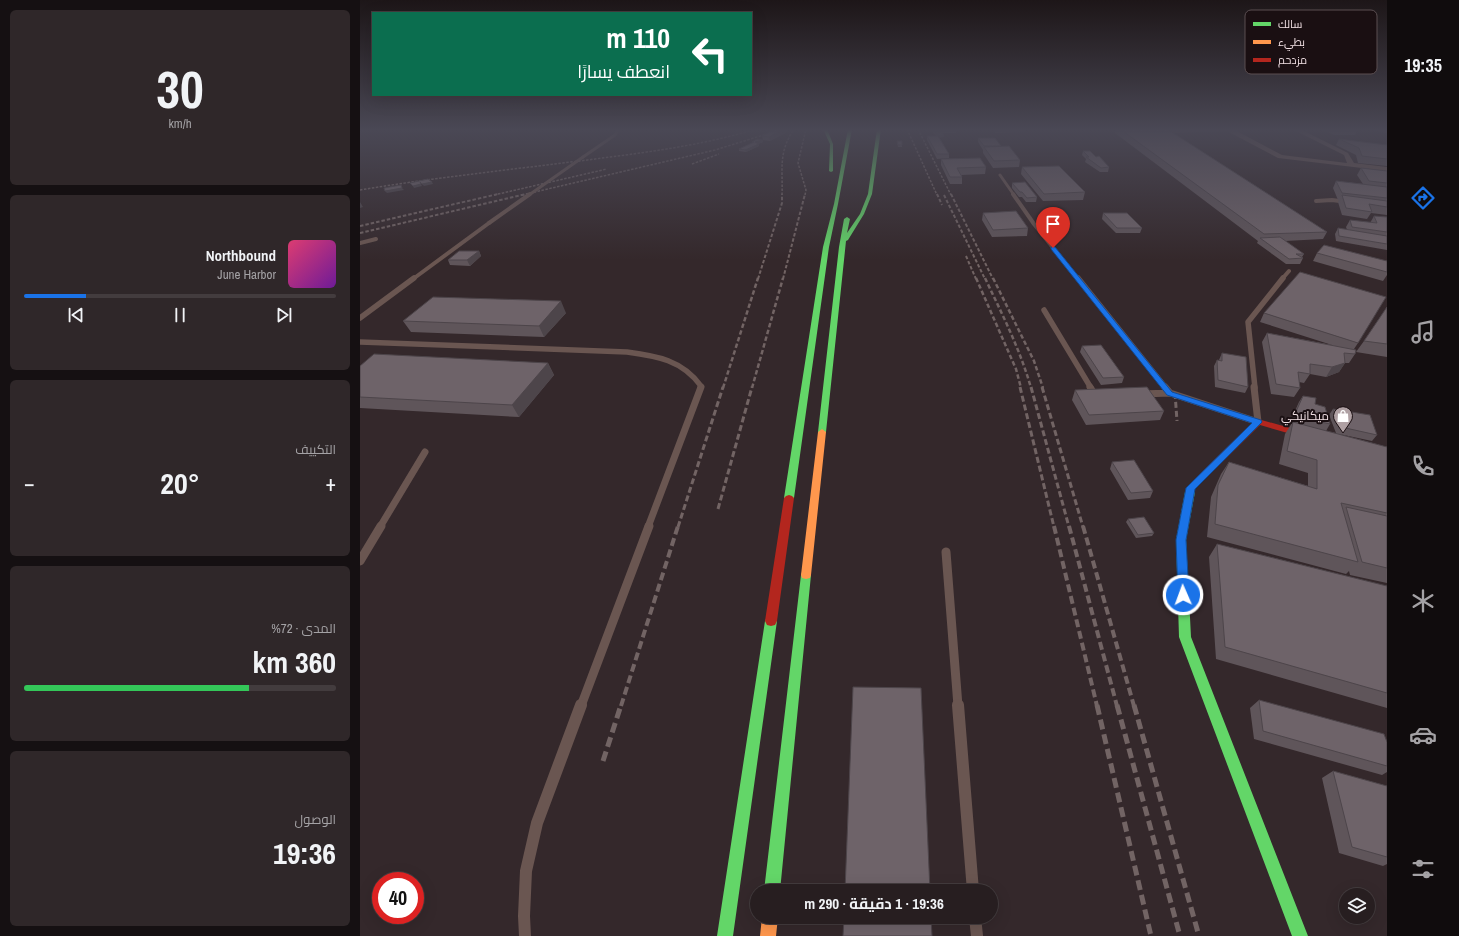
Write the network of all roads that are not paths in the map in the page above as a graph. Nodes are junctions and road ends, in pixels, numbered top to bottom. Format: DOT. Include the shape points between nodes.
graph roads {
  1 [pos="562,173"];
  2 [pos="831,173"];
  3 [pos="842,173"];
  4 [pos="872,173"];
  5 [pos="1000,175"];
  6 [pos="1316,201"];
  7 [pos="1356,203"];
  8 [pos="836,204"];
  9 [pos="849,211"];
  10 [pos="376,239"];
  11 [pos="360,243"];
  12 [pos="842,247"];
  13 [pos="1289,271"];
  14 [pos="1044,310"];
  15 [pos="360,318"];
  16 [pos="360,342"];
  17 [pos="1170,393"];
  18 [pos="1133,394"];
  19 [pos="1103,395"];
  20 [pos="1258,422"];
  21 [pos="1318,439"];
  22 [pos="425,452"];
  23 [pos="946,552"];
  24 [pos="360,562"];
  25 [pos="773,884"];
  26 [pos="972,884"];
  27 [pos="769,924"];
  28 [pos="976,924"];
  29 [pos="525,936"];
  30 [pos="725,936"];
  31 [pos="768,936"];
  32 [pos="977,936"];
  33 [pos="1300,936"];
  1 -- 15 [label="lane, bridge"];
  2 -- 8 [label="main road"];
  3 -- 8 [label="main road"];
  4 -- 12 [label="main road" via="870,194 862,214"];
  5 -- 17 [label="lane" via="1034,224"];
  6 -- 7 [label="lane"];
  8 -- 30 [label="main road" via="826,247"];
  9 -- 12 [label="main road"];
  10 -- 11 [label="lane"];
  12 -- 25 [label="main road"];
  13 -- 20 [label="lane" via="1248,322"];
  14 -- 19 [label="lane" via="1095,395"];
  16 -- 29 [label="lane" via="627,352 658,356 677,364 689,371 701,386 537,823 526,871"];
  17 -- 18 [label="lane"];
  17 -- 20 [label="lane"];
  20 -- 21 [label="main road"];
  20 -- 33 [label="main road" via="1191,488 1181,540 1185,636"];
  22 -- 24 [label="lane"];
  23 -- 26 [label="lane"];
  27 -- 31 [label="main road"];
  28 -- 32 [label="lane"];
}
